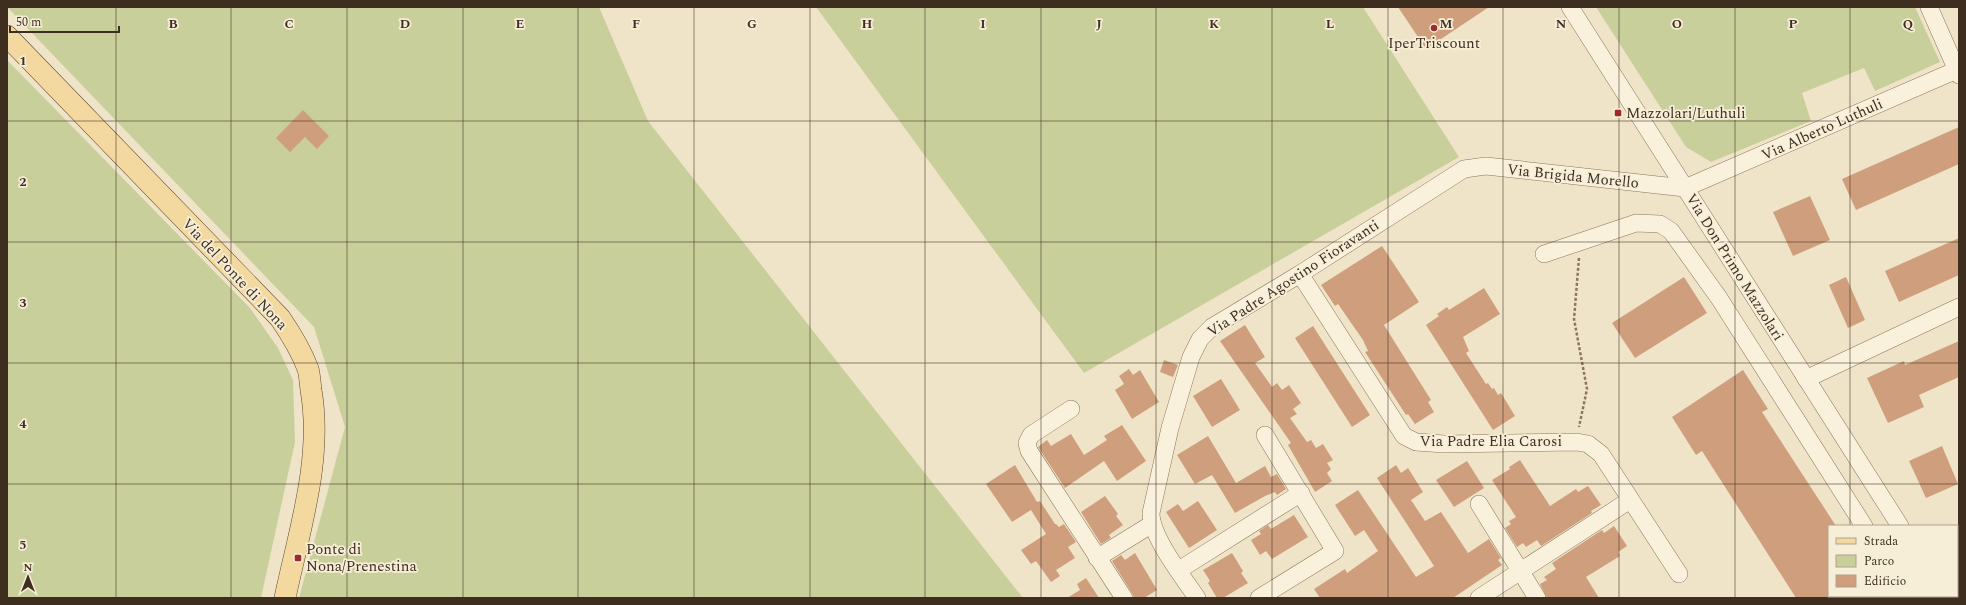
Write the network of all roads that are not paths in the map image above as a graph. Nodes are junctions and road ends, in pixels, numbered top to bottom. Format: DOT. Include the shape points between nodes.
graph roads {
  1 [pos="1570,7"];
  2 [pos="1929,7"];
  3 [pos="7,36"];
  4 [pos="1958,72"];
  5 [pos="1460,170"];
  6 [pos="1685,188"];
  7 [pos="1544,254"];
  8 [pos="1300,274"];
  9 [pos="1959,307"];
  10 [pos="1806,379"];
  11 [pos="1070,410"];
  12 [pos="1265,435"];
  13 [pos="1301,493"];
  14 [pos="1630,500"];
  15 [pos="1479,504"];
  16 [pos="1152,524"];
  17 [pos="1863,525"];
  18 [pos="1899,525"];
  19 [pos="1097,558"];
  20 [pos="1179,570"];
  21 [pos="1520,572"];
  22 [pos="1679,574"];
  23 [pos="285,598"];
  24 [pos="1124,598"];
  25 [pos="1197,598"];
  26 [pos="1259,598"];
  27 [pos="1479,598"];
  28 [pos="1537,598"];
  1 -- 6 [label="street, Via Don Primo Mazzolari"];
  2 -- 4 [label="street"];
  3 -- 23 [label="main road, Via del Ponte di Nona" via="280,318 297,343 308,370 315,408 314,451"];
  4 -- 6 [label="street, Via Alberto Luthuli"];
  5 -- 6 [label="street, Via Brigida Morello" via="1486,166"];
  5 -- 8 [label="street, Via Padre Agostino Fioravanti"];
  6 -- 10 [label="street, Via Don Primo Mazzolari"];
  7 -- 17 [label="street" via="1624,226 1644,222 1660,224 1671,231 1719,298"];
  8 -- 14 [label="street, Via Padre Elia Carosi" via="1402,433 1411,441 1463,444 1588,444 1598,451"];
  8 -- 16 [label="street, Via Padre Agostino Fioravanti" via="1212,327 1196,344 1170,428 1152,507"];
  9 -- 10 [label="street"];
  10 -- 18 [label="street, Via Don Primo Mazzolari"];
  11 -- 19 [label="street" via="1031,435 1028,447 1031,456"];
  12 -- 13 [label="street"];
  13 -- 20 [label="street"];
  13 -- 26 [label="street" via="1335,551"];
  14 -- 21 [label="street"];
  14 -- 22 [label="street, Via Padre Elia Carosi"];
  15 -- 21 [label="street"];
  16 -- 19 [label="street"];
  16 -- 20 [label="street, Via Padre Agostino Fioravanti"];
  19 -- 24 [label="street"];
  20 -- 25 [label="street, Via Padre Agostino Fioravanti"];
  21 -- 27 [label="street"];
  21 -- 28 [label="street"];
}
